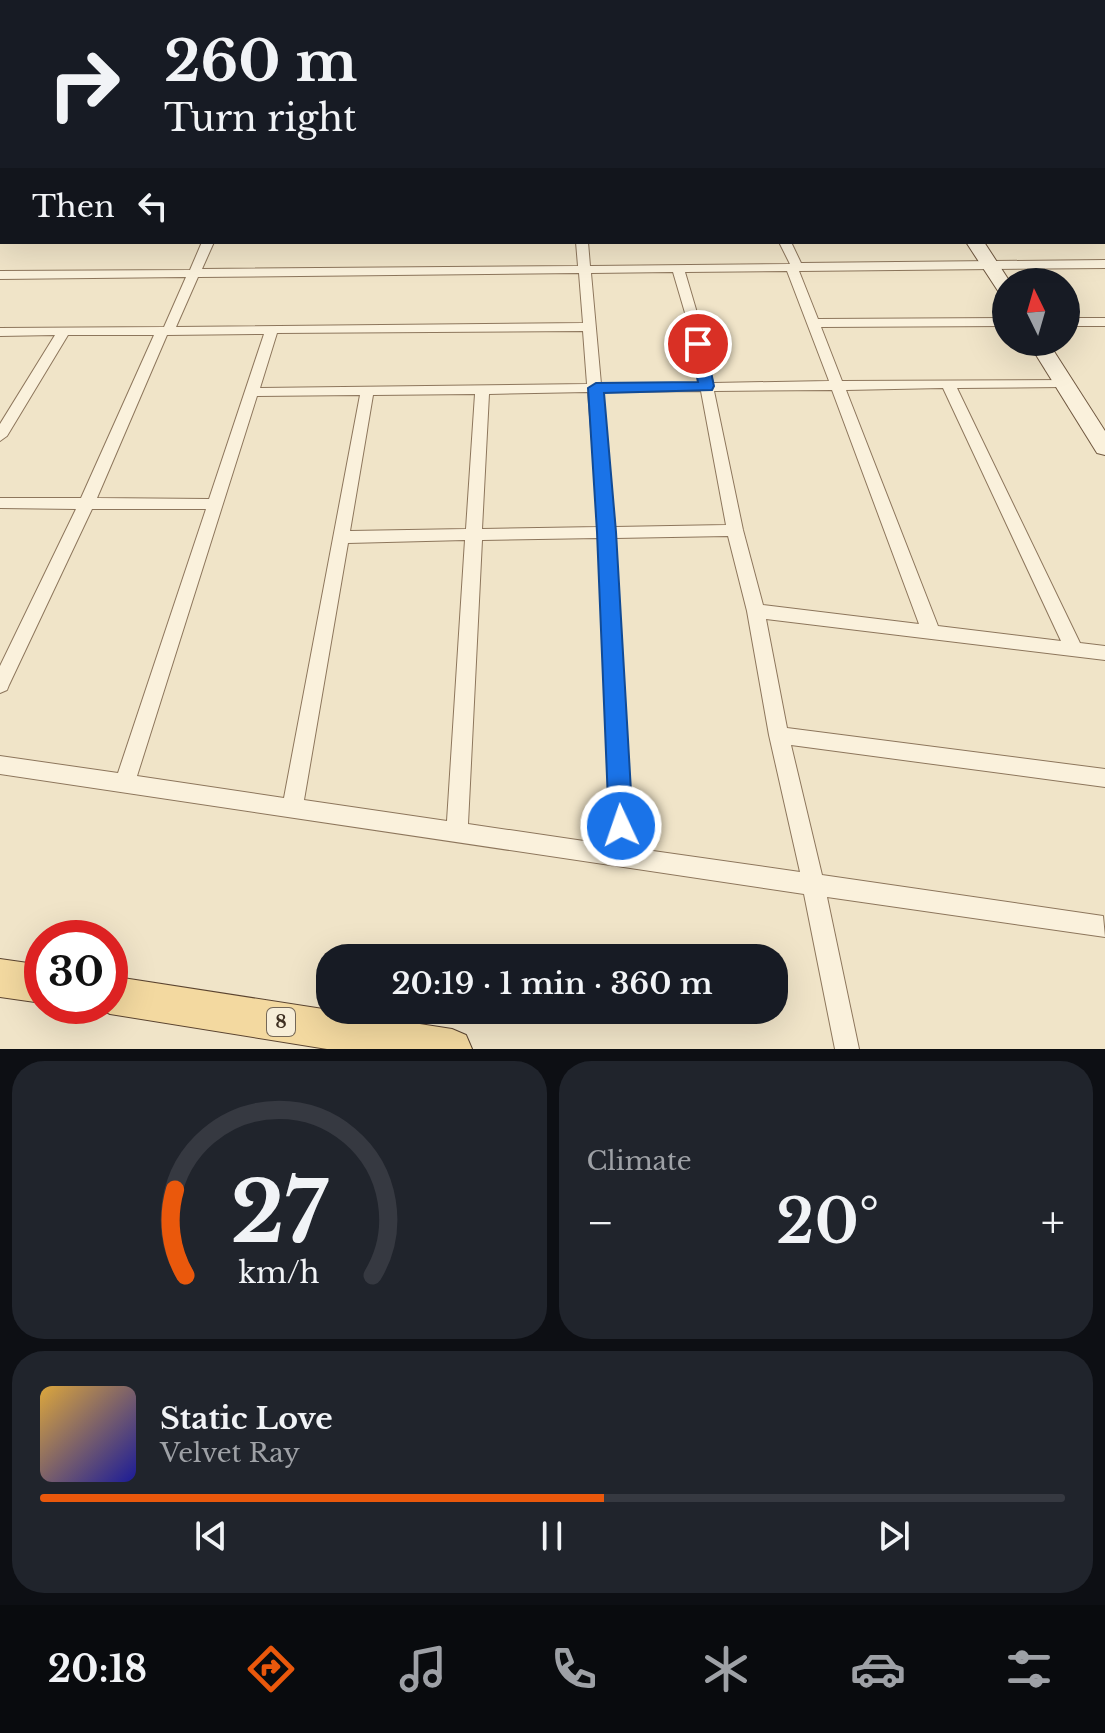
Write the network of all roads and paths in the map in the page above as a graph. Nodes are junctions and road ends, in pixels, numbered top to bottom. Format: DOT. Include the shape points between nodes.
graph roads {
  1 [pos="207,244"];
  2 [pos="582,244"];
  3 [pos="786,244"];
  4 [pos="976,244"];
  5 [pos="1105,264"];
  6 [pos="991,266"];
  7 [pos="794,267"];
  8 [pos="585,268"];
  9 [pos="678,268"];
  10 [pos="194,273"];
  11 [pos="0,275"];
  12 [pos="992,322"];
  13 [pos="1080,322"];
  14 [pos="1105,322"];
  15 [pos="814,323"];
  16 [pos="591,327"];
  17 [pos="272,330"];
  18 [pos="165,331"];
  19 [pos="0,332"];
  20 [pos="64,332"];
  21 [pos="1047,356"];
  22 [pos="1063,383"];
  23 [pos="948,384"];
  24 [pos="836,385"];
  25 [pos="706,386"];
  26 [pos="596,388"];
  27 [pos="482,389"];
  28 [pos="253,392"];
  29 [pos="367,392"];
  30 [pos="0,436"];
  31 [pos="1105,448"];
  32 [pos="0,503"];
  33 [pos="87,503"];
  34 [pos="215,504"];
  35 [pos="735,530"];
  36 [pos="607,532"];
  37 [pos="475,533"];
  38 [pos="342,537"];
  39 [pos="756,611"];
  40 [pos="932,634"];
  41 [pos="1074,650"];
  42 [pos="1105,653"];
  43 [pos="0,685"];
  44 [pos="779,735"];
  45 [pos="0,765"];
  46 [pos="1105,778"];
  47 [pos="125,783"];
  48 [pos="293,807"];
  49 [pos="457,831"];
  50 [pos="622,855"];
  51 [pos="813,883"];
  52 [pos="1103,927"];
  53 [pos="0,978"];
  54 [pos="24,981"];
  55 [pos="128,998"];
  56 [pos="452,1049"];
  57 [pos="847,1049"];
  1 -- 10 [label="street"];
  2 -- 8 [label="street"];
  3 -- 7 [label="street"];
  4 -- 6 [label="street"];
  5 -- 6 [label="street"];
  6 -- 7 [label="street"];
  7 -- 9 [label="street"];
  7 -- 15 [label="street"];
  8 -- 9 [label="street"];
  8 -- 10 [label="street"];
  8 -- 16 [label="street"];
  9 -- 25 [label="street"];
  10 -- 11 [label="street"];
  10 -- 18 [label="street"];
  12 -- 15 [label="street"];
  13 -- 14 [label="street"];
  15 -- 24 [label="street"];
  16 -- 17 [label="street"];
  16 -- 26 [label="street"];
  17 -- 18 [label="street"];
  17 -- 28 [label="street"];
  18 -- 20 [label="street"];
  18 -- 33 [label="street"];
  19 -- 20 [label="street"];
  20 -- 30 [label="street"];
  21 -- 22 [label="street"];
  22 -- 23 [label="street"];
  22 -- 31 [label="street"];
  23 -- 24 [label="street"];
  23 -- 41 [label="street"];
  24 -- 25 [label="street"];
  24 -- 40 [label="street"];
  25 -- 26 [label="street"];
  25 -- 35 [label="street"];
  26 -- 27 [label="street"];
  26 -- 36 [label="street"];
  27 -- 29 [label="street"];
  27 -- 37 [label="street"];
  28 -- 29 [label="street"];
  28 -- 34 [label="street"];
  29 -- 38 [label="street"];
  32 -- 33 [label="street"];
  33 -- 34 [label="street"];
  33 -- 43 [label="street"];
  34 -- 47 [label="street"];
  35 -- 36 [label="street"];
  35 -- 39 [label="street"];
  36 -- 37 [label="street"];
  36 -- 50 [label="street"];
  37 -- 38 [label="street"];
  37 -- 49 [label="street"];
  38 -- 48 [label="street"];
  39 -- 40 [label="street"];
  39 -- 44 [label="street"];
  40 -- 41 [label="street"];
  41 -- 42 [label="street"];
  44 -- 46 [label="street"];
  44 -- 51 [label="street"];
  45 -- 47 [label="street"];
  47 -- 48 [label="street"];
  48 -- 49 [label="street"];
  49 -- 50 [label="street"];
  50 -- 51 [label="street"];
  51 -- 52 [label="street"];
  51 -- 57 [label="street"];
  53 -- 54 [label="main road"];
  55 -- 56 [label="main road, 8"];
}
